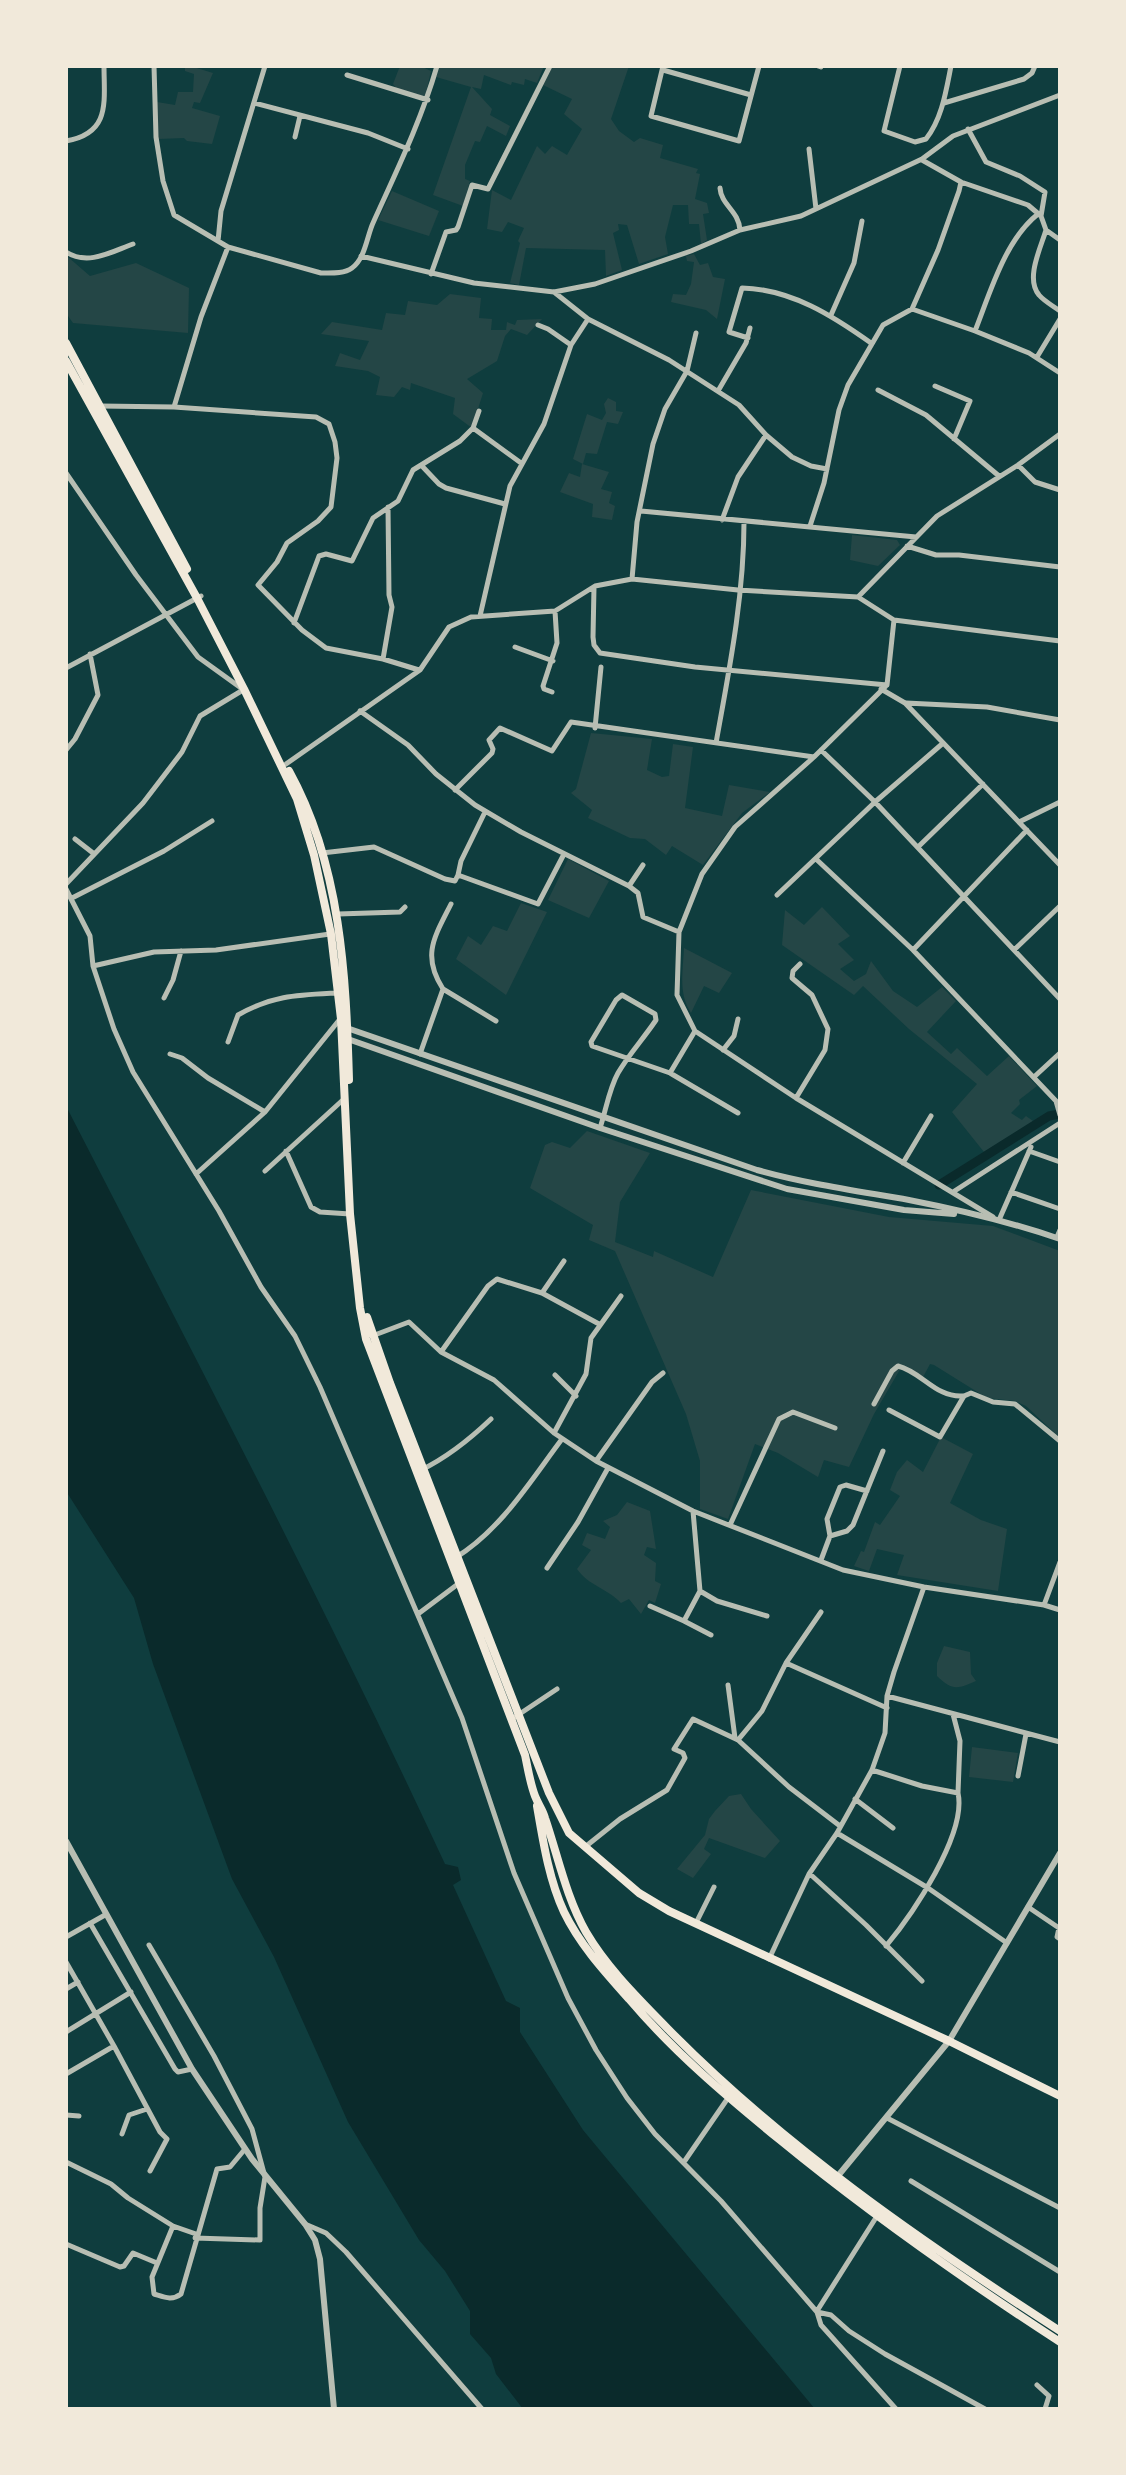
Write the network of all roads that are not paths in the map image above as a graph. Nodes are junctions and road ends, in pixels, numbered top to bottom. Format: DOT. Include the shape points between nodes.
graph roads {
  1 [pos="104,66"];
  2 [pos="154,66"];
  3 [pos="265,66"];
  4 [pos="437,66"];
  5 [pos="550,66"];
  6 [pos="759,66"];
  7 [pos="900,66"];
  8 [pos="951,66"];
  9 [pos="1035,66"];
  10 [pos="663,68"];
  11 [pos="347,75"];
  12 [pos="751,95"];
  13 [pos="1060,95"];
  14 [pos="428,100"];
  15 [pos="254,103"];
  16 [pos="944,103"];
  17 [pos="300,116"];
  18 [pos="968,129"];
  19 [pos="295,137"];
  20 [pos="66,141"];
  21 [pos="408,149"];
  22 [pos="809,149"];
  23 [pos="922,159"];
  24 [pos="961,182"];
  25 [pos="720,188"];
  26 [pos="816,209"];
  27 [pos="1039,215"];
  28 [pos="862,221"];
  29 [pos="740,230"];
  30 [pos="1046,230"];
  31 [pos="1060,240"];
  32 [pos="218,241"];
  33 [pos="133,244"];
  34 [pos="228,247"];
  35 [pos="66,252"];
  36 [pos="361,256"];
  37 [pos="431,274"];
  38 [pos="554,292"];
  39 [pos="912,309"];
  40 [pos="1060,311"];
  41 [pos="831,315"];
  42 [pos="588,319"];
  43 [pos="1060,319"];
  44 [pos="538,325"];
  45 [pos="750,328"];
  46 [pos="975,331"];
  47 [pos="696,333"];
  48 [pos="748,338"];
  49 [pos="66,343"];
  50 [pos="871,343"];
  51 [pos="571,345"];
  52 [pos="1037,357"];
  53 [pos="66,361"];
  54 [pos="687,371"];
  55 [pos="1060,373"];
  56 [pos="935,386"];
  57 [pos="85,388"];
  58 [pos="878,390"];
  59 [pos="718,391"];
  60 [pos="99,406"];
  61 [pos="174,407"];
  62 [pos="479,411"];
  63 [pos="105,425"];
  64 [pos="473,428"];
  65 [pos="1060,434"];
  66 [pos="766,435"];
  67 [pos="954,439"];
  68 [pos="521,463"];
  69 [pos="421,465"];
  70 [pos="1018,465"];
  71 [pos="827,469"];
  72 [pos="66,473"];
  73 [pos="999,476"];
  74 [pos="1060,490"];
  75 [pos="505,504"];
  76 [pos="389,506"];
  77 [pos="641,511"];
  78 [pos="722,520"];
  79 [pos="744,522"];
  80 [pos="810,526"];
  81 [pos="916,537"];
  82 [pos="907,546"];
  83 [pos="1060,567"];
  84 [pos="632,579"];
  85 [pos="595,586"];
  86 [pos="738,590"];
  87 [pos="199,597"];
  88 [pos="858,597"];
  89 [pos="555,611"];
  90 [pos="164,614"];
  91 [pos="480,616"];
  92 [pos="894,620"];
  93 [pos="294,623"];
  94 [pos="1060,641"];
  95 [pos="515,647"];
  96 [pos="90,654"];
  97 [pos="383,659"];
  98 [pos="553,661"];
  99 [pos="601,667"];
  100 [pos="66,668"];
  101 [pos="420,670"];
  102 [pos="729,671"];
  103 [pos="887,685"];
  104 [pos="244,689"];
  105 [pos="881,689"];
  106 [pos="552,692"];
  107 [pos="905,703"];
  108 [pos="360,711"];
  109 [pos="1060,720"];
  110 [pos="595,728"];
  111 [pos="265,729"];
  112 [pos="66,738"];
  113 [pos="716,743"];
  114 [pos="942,744"];
  115 [pos="68,749"];
  116 [pos="821,750"];
  117 [pos="814,757"];
  118 [pos="286,764"];
  119 [pos="983,784"];
  120 [pos="455,790"];
  121 [pos="875,802"];
  122 [pos="1060,802"];
  123 [pos="485,812"];
  124 [pos="212,821"];
  125 [pos="1019,822"];
  126 [pos="1027,830"];
  127 [pos="75,839"];
  128 [pos="917,848"];
  129 [pos="93,853"];
  130 [pos="322,853"];
  131 [pos="564,854"];
  132 [pos="816,859"];
  133 [pos="643,865"];
  134 [pos="1060,865"];
  135 [pos="458,875"];
  136 [pos="66,886"];
  137 [pos="629,886"];
  138 [pos="777,895"];
  139 [pos="964,895"];
  140 [pos="72,898"];
  141 [pos="451,904"];
  142 [pos="1060,906"];
  143 [pos="405,907"];
  144 [pos="338,914"];
  145 [pos="679,932"];
  146 [pos="331,934"];
  147 [pos="913,950"];
  148 [pos="1014,950"];
  149 [pos="181,951"];
  150 [pos="800,964"];
  151 [pos="93,966"];
  152 [pos="443,989"];
  153 [pos="338,993"];
  154 [pos="164,998"];
  155 [pos="1060,999"];
  156 [pos="738,1019"];
  157 [pos="496,1021"];
  158 [pos="343,1024"];
  159 [pos="695,1031"];
  160 [pos="345,1038"];
  161 [pos="228,1042"];
  162 [pos="723,1050"];
  163 [pos="1060,1053"];
  164 [pos="170,1054"];
  165 [pos="420,1054"];
  166 [pos="628,1059"];
  167 [pos="670,1073"];
  168 [pos="1034,1077"];
  169 [pos="345,1097"];
  170 [pos="796,1098"];
  171 [pos="1058,1103"];
  172 [pos="265,1112"];
  173 [pos="738,1113"];
  174 [pos="1060,1115"];
  175 [pos="931,1116"];
  176 [pos="603,1117"];
  177 [pos="1060,1123"];
  178 [pos="600,1128"];
  179 [pos="286,1151"];
  180 [pos="1060,1162"];
  181 [pos="903,1163"];
  182 [pos="265,1171"];
  183 [pos="196,1174"];
  184 [pos="953,1192"];
  185 [pos="1011,1192"];
  186 [pos="1060,1209"];
  187 [pos="350,1214"];
  188 [pos="966,1214"];
  189 [pos="997,1219"];
  190 [pos="1059,1235"];
  191 [pos="564,1261"];
  192 [pos="542,1293"];
  193 [pos="621,1296"];
  194 [pos="599,1324"];
  195 [pos="372,1336"];
  196 [pos="441,1352"];
  197 [pos="663,1373"];
  198 [pos="555,1375"];
  199 [pos="576,1396"];
  200 [pos="964,1396"];
  201 [pos="874,1404"];
  202 [pos="889,1410"];
  203 [pos="491,1419"];
  204 [pos="835,1428"];
  205 [pos="554,1433"];
  206 [pos="562,1439"];
  207 [pos="1060,1441"];
  208 [pos="883,1451"];
  209 [pos="596,1461"];
  210 [pos="608,1468"];
  211 [pos="420,1471"];
  212 [pos="867,1491"];
  213 [pos="693,1511"];
  214 [pos="730,1525"];
  215 [pos="830,1536"];
  216 [pos="454,1558"];
  217 [pos="821,1560"];
  218 [pos="1060,1562"];
  219 [pos="547,1568"];
  220 [pos="460,1583"];
  221 [pos="924,1587"];
  222 [pos="700,1591"];
  223 [pos="1044,1605"];
  224 [pos="650,1606"];
  225 [pos="1060,1610"];
  226 [pos="821,1612"];
  227 [pos="418,1614"];
  228 [pos="767,1616"];
  229 [pos="684,1621"];
  230 [pos="711,1635"];
  231 [pos="786,1663"];
  232 [pos="728,1685"];
  233 [pos="557,1689"];
  234 [pos="887,1696"];
  235 [pos="887,1708"];
  236 [pos="953,1714"];
  237 [pos="515,1717"];
  238 [pos="520,1730"];
  239 [pos="1026,1734"];
  240 [pos="733,1738"];
  241 [pos="1060,1742"];
  242 [pos="872,1770"];
  243 [pos="1018,1776"];
  244 [pos="958,1793"];
  245 [pos="536,1799"];
  246 [pos="855,1799"];
  247 [pos="840,1826"];
  248 [pos="893,1828"];
  249 [pos="837,1833"];
  250 [pos="66,1841"];
  251 [pos="585,1848"];
  252 [pos="1060,1853"];
  253 [pos="812,1870"];
  254 [pos="714,1887"];
  255 [pos="928,1888"];
  256 [pos="1028,1907"];
  257 [pos="105,1915"];
  258 [pos="90,1923"];
  259 [pos="696,1924"];
  260 [pos="66,1937"];
  261 [pos="1060,1939"];
  262 [pos="1007,1943"];
  263 [pos="149,1945"];
  264 [pos="886,1946"];
  265 [pos="769,1959"];
  266 [pos="66,1962"];
  267 [pos="922,1981"];
  268 [pos="78,1982"];
  269 [pos="66,1989"];
  270 [pos="131,1992"];
  271 [pos="96,2014"];
  272 [pos="66,2032"];
  273 [pos="949,2041"];
  274 [pos="114,2046"];
  275 [pos="192,2069"];
  276 [pos="66,2074"];
  277 [pos="1060,2096"];
  278 [pos="728,2098"];
  279 [pos="147,2109"];
  280 [pos="66,2115"];
  281 [pos="79,2116"];
  282 [pos="887,2118"];
  283 [pos="122,2134"];
  284 [pos="245,2149"];
  285 [pos="66,2162"];
  286 [pos="684,2162"];
  287 [pos="150,2171"];
  288 [pos="265,2177"];
  289 [pos="837,2177"];
  290 [pos="911,2181"];
  291 [pos="1060,2208"];
  292 [pos="877,2216"];
  293 [pos="305,2224"];
  294 [pos="173,2226"];
  295 [pos="196,2236"];
  296 [pos="66,2244"];
  297 [pos="157,2263"];
  298 [pos="1060,2272"];
  299 [pos="817,2312"];
  300 [pos="1060,2331"];
  301 [pos="1060,2342"];
  302 [pos="1037,2385"];
  303 [pos="334,2409"];
  304 [pos="482,2409"];
  305 [pos="896,2409"];
  306 [pos="985,2409"];
  307 [pos="1045,2409"];
  1 -- 20 [label="street" via="100,122"];
  2 -- 32 [label="street" via="156,137 174,215"];
  3 -- 15 [label="street"];
  4 -- 14 [label="street"];
  5 -- 37 [label="street" via="488,189 472,185 458,227 446,232"];
  6 -- 12 [label="street"];
  7 -- 16 [label="street" via="886,133 924,141"];
  8 -- 16 [label="street"];
  9 -- 16 [label="street" via="1024,79"];
  10 -- 12 [label="street"];
  10 -- 12 [label="street" via="651,116 739,141"];
  11 -- 14 [label="street"];
  13 -- 18 [label="street"];
  14 -- 21 [label="street"];
  15 -- 17 [label="street"];
  15 -- 32 [label="street" via="221,211"];
  17 -- 19 [label="street"];
  17 -- 21 [label="street"];
  18 -- 23 [label="street"];
  18 -- 27 [label="street" via="986,162 1045,192"];
  21 -- 36 [label="street"];
  22 -- 26 [label="street"];
  23 -- 24 [label="street"];
  23 -- 26 [label="street"];
  24 -- 27 [label="street" via="1023,202"];
  24 -- 39 [label="street"];
  25 -- 29 [label="street"];
  26 -- 29 [label="street"];
  27 -- 30 [label="street"];
  27 -- 46 [label="street" via="1023,226"];
  28 -- 41 [label="street" via="854,263"];
  29 -- 38 [label="street" via="623,275"];
  30 -- 31 [label="street"];
  30 -- 40 [label="street" via="1034,284 1040,296"];
  32 -- 34 [label="street"];
  33 -- 35 [label="street" via="93,259"];
  34 -- 36 [label="street" via="321,273 343,272"];
  34 -- 61 [label="street"];
  36 -- 37 [label="street"];
  37 -- 38 [label="street"];
  38 -- 42 [label="street"];
  39 -- 46 [label="street"];
  39 -- 50 [label="street" via="887,321"];
  41 -- 48 [label="street" via="801,301 742,288 729,332"];
  41 -- 50 [label="street"];
  42 -- 51 [label="street"];
  42 -- 54 [label="street"];
  43 -- 52 [label="street"];
  44 -- 51 [label="street"];
  45 -- 48 [label="street"];
  46 -- 52 [label="street"];
  47 -- 54 [label="street"];
  48 -- 59 [label="street"];
  49 -- 57 [label="highway"];
  50 -- 71 [label="street" via="839,410"];
  51 -- 68 [label="street" via="544,424"];
  52 -- 55 [label="street"];
  53 -- 57 [label="highway"];
  54 -- 59 [label="street"];
  54 -- 77 [label="street" via="658,429"];
  56 -- 67 [label="street" via="970,401"];
  57 -- 60 [label="highway"];
  57 -- 63 [label="highway"];
  58 -- 67 [label="street" via="926,415"];
  59 -- 66 [label="street"];
  60 -- 61 [label="street"];
  60 -- 63 [label="highway"];
  61 -- 93 [label="street" via="316,417 333,430 337,458 331,507 287,543 258,584"];
  62 -- 64 [label="street"];
  63 -- 87 [label="highway"];
  64 -- 68 [label="street"];
  64 -- 69 [label="street"];
  65 -- 70 [label="street"];
  66 -- 71 [label="street" via="800,462"];
  66 -- 78 [label="street" via="738,477"];
  67 -- 73 [label="street"];
  68 -- 75 [label="street"];
  69 -- 75 [label="street" via="446,488"];
  69 -- 76 [label="street"];
  70 -- 73 [label="street"];
  70 -- 74 [label="street" via="1035,482"];
  71 -- 80 [label="street"];
  72 -- 90 [label="street"];
  73 -- 81 [label="street" via="946,509"];
  75 -- 91 [label="street"];
  76 -- 93 [label="street" via="373,518 352,561 319,556"];
  76 -- 97 [label="street" via="392,607"];
  77 -- 78 [label="street"];
  77 -- 84 [label="street"];
  78 -- 79 [label="street"];
  79 -- 80 [label="street"];
  79 -- 86 [label="street"];
  80 -- 81 [label="street"];
  81 -- 82 [label="street"];
  82 -- 83 [label="street" via="936,555"];
  82 -- 88 [label="street"];
  84 -- 85 [label="street"];
  84 -- 86 [label="street"];
  85 -- 89 [label="street"];
  85 -- 102 [label="street" via="593,637 600,653"];
  86 -- 88 [label="street"];
  86 -- 102 [label="street"];
  87 -- 90 [label="street"];
  87 -- 104 [label="highway"];
  88 -- 92 [label="street"];
  89 -- 91 [label="street"];
  89 -- 98 [label="street"];
  90 -- 96 [label="street"];
  90 -- 104 [label="street" via="198,657"];
  91 -- 101 [label="street" via="449,627"];
  92 -- 94 [label="street"];
  92 -- 103 [label="street"];
  93 -- 97 [label="street" via="329,649"];
  95 -- 98 [label="street"];
  96 -- 100 [label="street"];
  96 -- 115 [label="street" via="98,695"];
  97 -- 101 [label="street"];
  98 -- 106 [label="street" via="543,686"];
  99 -- 110 [label="street"];
  101 -- 108 [label="street"];
  102 -- 103 [label="street"];
  102 -- 113 [label="street"];
  103 -- 105 [label="street"];
  104 -- 111 [label="highway"];
  104 -- 129 [label="street" via="200,716 182,752 143,803"];
  105 -- 107 [label="street"];
  105 -- 116 [label="street"];
  107 -- 109 [label="street" via="987,707"];
  107 -- 114 [label="street"];
  108 -- 118 [label="street"];
  108 -- 120 [label="street" via="408,745"];
  110 -- 113 [label="street"];
  110 -- 120 [label="street" via="569,723 552,751 499,728 488,742 492,753"];
  111 -- 118 [label="highway"];
  111 -- 146 [label="highway" via="297,799"];
  112 -- 115 [label="street"];
  113 -- 117 [label="street"];
  114 -- 119 [label="street"];
  114 -- 121 [label="street"];
  116 -- 117 [label="street"];
  116 -- 121 [label="street"];
  117 -- 145 [label="street" via="735,827 702,874"];
  118 -- 130 [label="highway"];
  119 -- 125 [label="street"];
  119 -- 128 [label="street"];
  120 -- 123 [label="street"];
  121 -- 128 [label="street"];
  121 -- 132 [label="street"];
  122 -- 125 [label="street"];
  123 -- 131 [label="street"];
  123 -- 135 [label="street"];
  124 -- 140 [label="street"];
  125 -- 126 [label="street"];
  126 -- 134 [label="street"];
  126 -- 139 [label="street"];
  127 -- 129 [label="street"];
  128 -- 139 [label="street"];
  129 -- 136 [label="street"];
  130 -- 135 [label="street" via="374,847 445,879 456,881"];
  130 -- 144 [label="highway"];
  131 -- 135 [label="street" via="538,904"];
  131 -- 137 [label="street"];
  132 -- 138 [label="street"];
  132 -- 147 [label="street"];
  133 -- 137 [label="street"];
  136 -- 140 [label="street"];
  137 -- 145 [label="street" via="638,893 643,917"];
  139 -- 147 [label="street"];
  139 -- 148 [label="street"];
  140 -- 151 [label="street" via="90,936"];
  141 -- 152 [label="street" via="431,949"];
  142 -- 148 [label="street"];
  143 -- 144 [label="street" via="400,912"];
  144 -- 158 [label="highway" via="347,993"];
  145 -- 159 [label="street" via="677,995"];
  146 -- 149 [label="street"];
  146 -- 153 [label="highway"];
  147 -- 168 [label="street"];
  148 -- 155 [label="street"];
  149 -- 151 [label="street"];
  149 -- 154 [label="street"];
  150 -- 170 [label="street" via="792,978 812,995 828,1037"];
  151 -- 183 [label="street" via="128,1062"];
  152 -- 157 [label="street"];
  152 -- 165 [label="street"];
  153 -- 158 [label="highway"];
  153 -- 161 [label="street" via="286,995 255,1006 235,1019"];
  156 -- 162 [label="street"];
  158 -- 160 [label="highway"];
  158 -- 165 [label="street"];
  158 -- 172 [label="street"];
  159 -- 162 [label="street"];
  159 -- 167 [label="street"];
  160 -- 169 [label="highway"];
  160 -- 178 [label="street"];
  160 -- 195 [label="highway" via="354,1214"];
  162 -- 170 [label="street"];
  163 -- 168 [label="street"];
  164 -- 172 [label="street"];
  165 -- 176 [label="street"];
  166 -- 166 [label="street" via="656,1017 622,995 591,1045"];
  166 -- 167 [label="street"];
  166 -- 176 [label="street"];
  167 -- 173 [label="street"];
  168 -- 171 [label="street"];
  169 -- 179 [label="street"];
  169 -- 187 [label="highway"];
  170 -- 181 [label="street"];
  171 -- 174 [label="street"];
  172 -- 183 [label="street"];
  175 -- 181 [label="street"];
  176 -- 178 [label="street"];
  176 -- 188 [label="street" via="803,1183"];
  177 -- 184 [label="street"];
  178 -- 188 [label="street" via="787,1189 904,1210"];
  179 -- 182 [label="street"];
  179 -- 187 [label="street" via="311,1207"];
  180 -- 185 [label="street" via="1030,1149"];
  181 -- 184 [label="street"];
  183 -- 227 [label="street" via="295,1336"];
  184 -- 189 [label="street"];
  185 -- 186 [label="street"];
  185 -- 189 [label="street"];
  187 -- 211 [label="highway" via="366,1339"];
  188 -- 189 [label="street"];
  189 -- 190 [label="street"];
  191 -- 192 [label="street"];
  192 -- 194 [label="street"];
  192 -- 196 [label="street" via="493,1281"];
  193 -- 194 [label="street"];
  194 -- 199 [label="street"];
  195 -- 196 [label="street" via="409,1322"];
  195 -- 211 [label="highway"];
  196 -- 205 [label="street" via="494,1380"];
  197 -- 209 [label="street"];
  198 -- 199 [label="street"];
  199 -- 205 [label="street"];
  200 -- 201 [label="street" via="950,1396 898,1366"];
  200 -- 202 [label="street" via="940,1437"];
  200 -- 207 [label="street" via="971,1393 1015,1404"];
  203 -- 211 [label="street" via="466,1443"];
  204 -- 214 [label="street" via="793,1412 779,1419"];
  205 -- 206 [label="street"];
  206 -- 209 [label="street"];
  206 -- 216 [label="street" via="505,1514"];
  208 -- 212 [label="street"];
  209 -- 210 [label="street"];
  210 -- 213 [label="street"];
  210 -- 219 [label="street"];
  211 -- 216 [label="highway"];
  212 -- 215 [label="street" via="853,1525"];
  212 -- 215 [label="street" via="840,1487 827,1519"];
  213 -- 214 [label="street"];
  213 -- 222 [label="street"];
  214 -- 217 [label="street"];
  215 -- 217 [label="street"];
  216 -- 220 [label="highway"];
  216 -- 237 [label="highway"];
  217 -- 221 [label="street" via="843,1570"];
  218 -- 223 [label="street"];
  220 -- 227 [label="street"];
  220 -- 237 [label="highway"];
  221 -- 223 [label="street"];
  221 -- 234 [label="street"];
  222 -- 228 [label="street"];
  222 -- 229 [label="street"];
  223 -- 225 [label="street"];
  224 -- 229 [label="street"];
  226 -- 231 [label="street"];
  227 -- 286 [label="street" via="462,1718 514,1873 568,1998 627,2098"];
  229 -- 230 [label="street"];
  231 -- 235 [label="street"];
  231 -- 240 [label="street" via="762,1711"];
  232 -- 240 [label="street"];
  233 -- 237 [label="street"];
  234 -- 235 [label="street"];
  234 -- 236 [label="street"];
  235 -- 242 [label="street"];
  236 -- 239 [label="street"];
  236 -- 244 [label="street" via="960,1741"];
  237 -- 238 [label="highway"];
  238 -- 245 [label="highway"];
  238 -- 251 [label="highway" via="569,1833"];
  239 -- 241 [label="street"];
  239 -- 243 [label="street"];
  240 -- 247 [label="street"];
  240 -- 251 [label="street" via="691,1720 674,1749 686,1756 670,1787"];
  242 -- 244 [label="street"];
  242 -- 246 [label="street"];
  244 -- 255 [label="street" via="957,1820"];
  245 -- 278 [label="highway" via="550,1871 579,1939 651,2025"];
  245 -- 289 [label="highway" via="573,1907 610,1964 690,2052"];
  246 -- 247 [label="street"];
  246 -- 248 [label="street"];
  247 -- 249 [label="street"];
  249 -- 253 [label="street"];
  249 -- 255 [label="street"];
  250 -- 257 [label="street"];
  251 -- 259 [label="highway" via="639,1893"];
  252 -- 256 [label="street"];
  253 -- 264 [label="street"];
  253 -- 265 [label="street"];
  254 -- 259 [label="street"];
  255 -- 262 [label="street"];
  255 -- 264 [label="street"];
  256 -- 261 [label="street" via="1059,1928"];
  256 -- 262 [label="street"];
  257 -- 258 [label="street"];
  257 -- 275 [label="street"];
  258 -- 260 [label="street"];
  258 -- 270 [label="street"];
  259 -- 265 [label="highway"];
  262 -- 273 [label="street"];
  263 -- 288 [label="street" via="252,2129"];
  264 -- 267 [label="street"];
  265 -- 273 [label="highway"];
  266 -- 268 [label="street"];
  268 -- 269 [label="street"];
  268 -- 271 [label="street"];
  270 -- 271 [label="street"];
  270 -- 275 [label="street" via="175,2069"];
  271 -- 272 [label="street"];
  271 -- 274 [label="street"];
  273 -- 277 [label="highway"];
  273 -- 282 [label="street"];
  274 -- 276 [label="street"];
  274 -- 279 [label="street"];
  275 -- 284 [label="street"];
  278 -- 286 [label="street"];
  278 -- 292 [label="highway"];
  279 -- 283 [label="street" via="129,2115"];
  279 -- 287 [label="street" via="168,2142"];
  280 -- 281 [label="street"];
  282 -- 289 [label="street"];
  282 -- 291 [label="street"];
  284 -- 288 [label="street"];
  284 -- 295 [label="street" via="230,2167 217,2169"];
  285 -- 294 [label="street" via="111,2184"];
  286 -- 299 [label="street"];
  288 -- 293 [label="street"];
  288 -- 295 [label="street" via="260,2240"];
  289 -- 300 [label="highway"];
  290 -- 298 [label="street"];
  292 -- 299 [label="street"];
  292 -- 301 [label="highway"];
  293 -- 303 [label="street" via="320,2259"];
  293 -- 304 [label="street" via="326,2233 346,2252"];
  294 -- 295 [label="street"];
  294 -- 297 [label="street"];
  295 -- 297 [label="street" via="181,2294 175,2298 154,2294"];
  296 -- 297 [label="street" via="120,2267 133,2253"];
  299 -- 305 [label="street" via="821,2325"];
  299 -- 306 [label="street" via="831,2315 885,2354"];
  302 -- 307 [label="street" via="1049,2396"];
}
